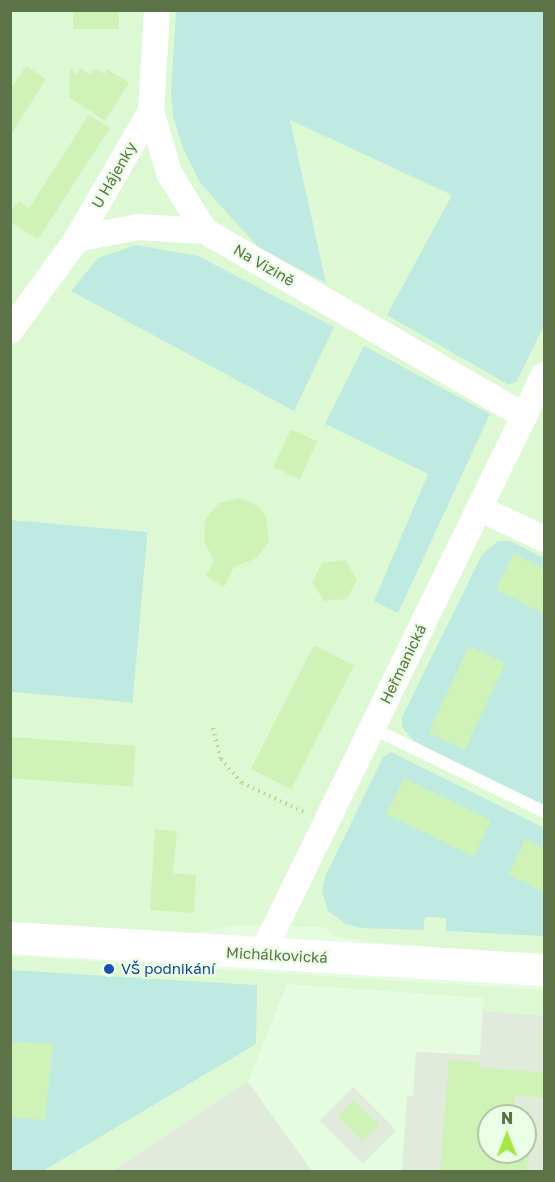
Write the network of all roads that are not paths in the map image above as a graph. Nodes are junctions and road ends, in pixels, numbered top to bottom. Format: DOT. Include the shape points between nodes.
graph roads {
  1 [pos="157,10"];
  2 [pos="151,111"];
  3 [pos="205,231"];
  4 [pos="77,239"];
  5 [pos="10,331"];
  6 [pos="544,375"];
  7 [pos="524,416"];
  8 [pos="479,508"];
  9 [pos="544,539"];
  10 [pos="372,728"];
  11 [pos="544,812"];
  12 [pos="10,938"];
  13 [pos="262,954"];
  14 [pos="544,970"];
  1 -- 2 [label="street, Na Vizině"];
  2 -- 3 [label="street, Na Vizině" via="169,172"];
  2 -- 4 [label="street, U Hájenky"];
  3 -- 4 [label="street, U Hájenky" via="138,226"];
  3 -- 7 [label="street, Na Vizině"];
  4 -- 5 [label="street, U Hájenky"];
  6 -- 7 [label="street, Heřmanická"];
  7 -- 8 [label="street, Heřmanická"];
  8 -- 9 [label="street"];
  8 -- 10 [label="street, Heřmanická"];
  10 -- 11 [label="lane"];
  10 -- 13 [label="street, Heřmanická"];
  12 -- 13 [label="street, Michálkovická"];
  13 -- 14 [label="street, Michálkovická"];
}
